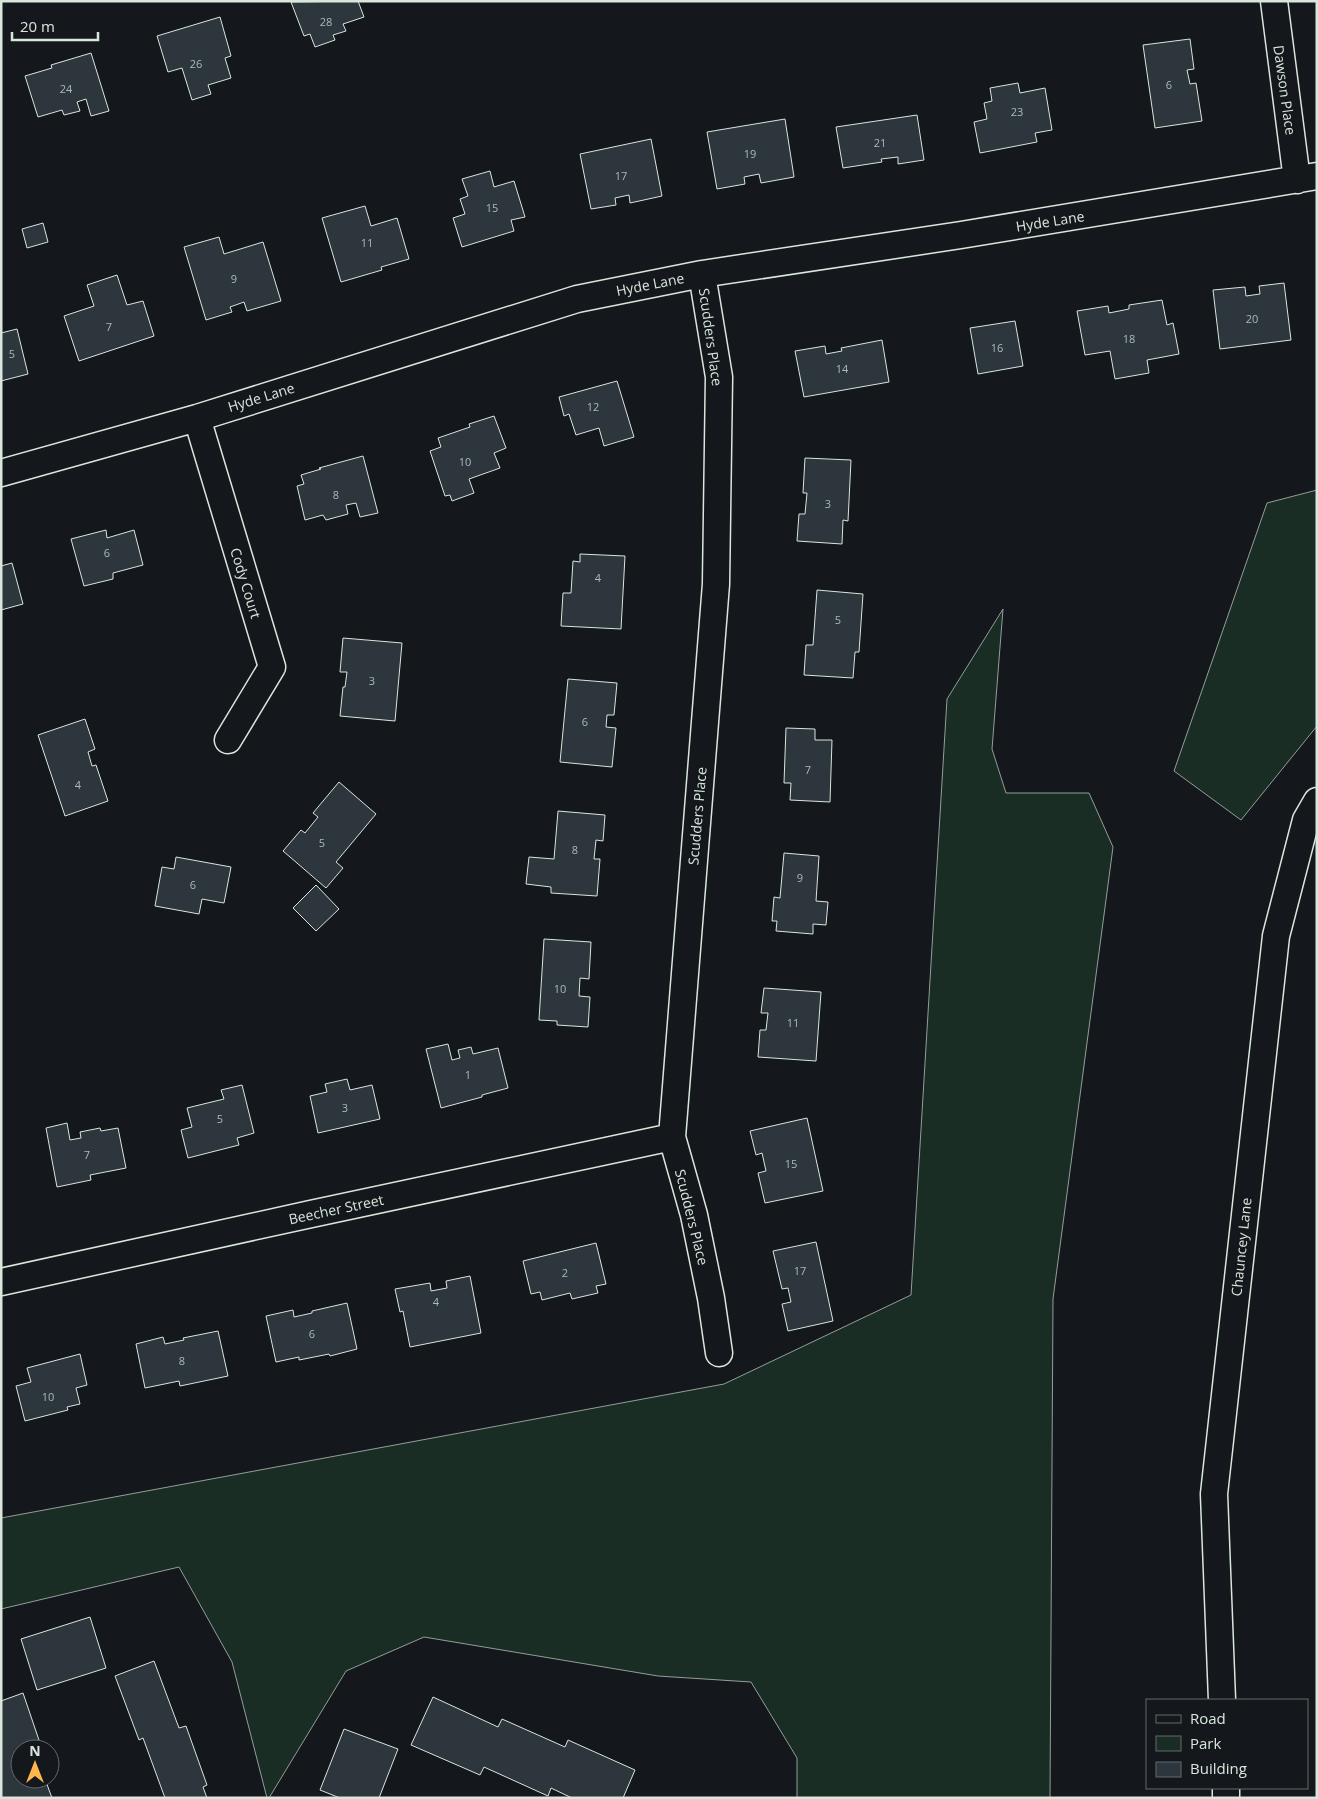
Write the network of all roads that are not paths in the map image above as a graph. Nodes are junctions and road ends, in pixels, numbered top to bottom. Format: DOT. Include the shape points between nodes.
graph roads {
  1 [pos="1274,1"];
  2 [pos="1307,178"];
  3 [pos="702,274"];
  4 [pos="197,418"];
  5 [pos="1,473"];
  6 [pos="228,740"];
  7 [pos="1317,801"];
  8 [pos="672,1137"];
  9 [pos="1,1282"];
  10 [pos="719,1353"];
  11 [pos="1222,1699"];
  1 -- 2 [label="street, Dawson Place"];
  2 -- 3 [label="street, Hyde Lane"];
  3 -- 4 [label="street, Hyde Lane" via="577,299"];
  3 -- 8 [label="street, Scudders Place" via="719,377 716,584"];
  4 -- 5 [label="street, Hyde Lane"];
  4 -- 6 [label="street, Cody Court" via="272,667"];
  7 -- 11 [label="street, Chauncey Lane" via="1306,820 1276,936 1214,1494"];
  8 -- 9 [label="street, Beecher Street"];
  8 -- 10 [label="street, Scudders Place" via="694,1214"];
}
